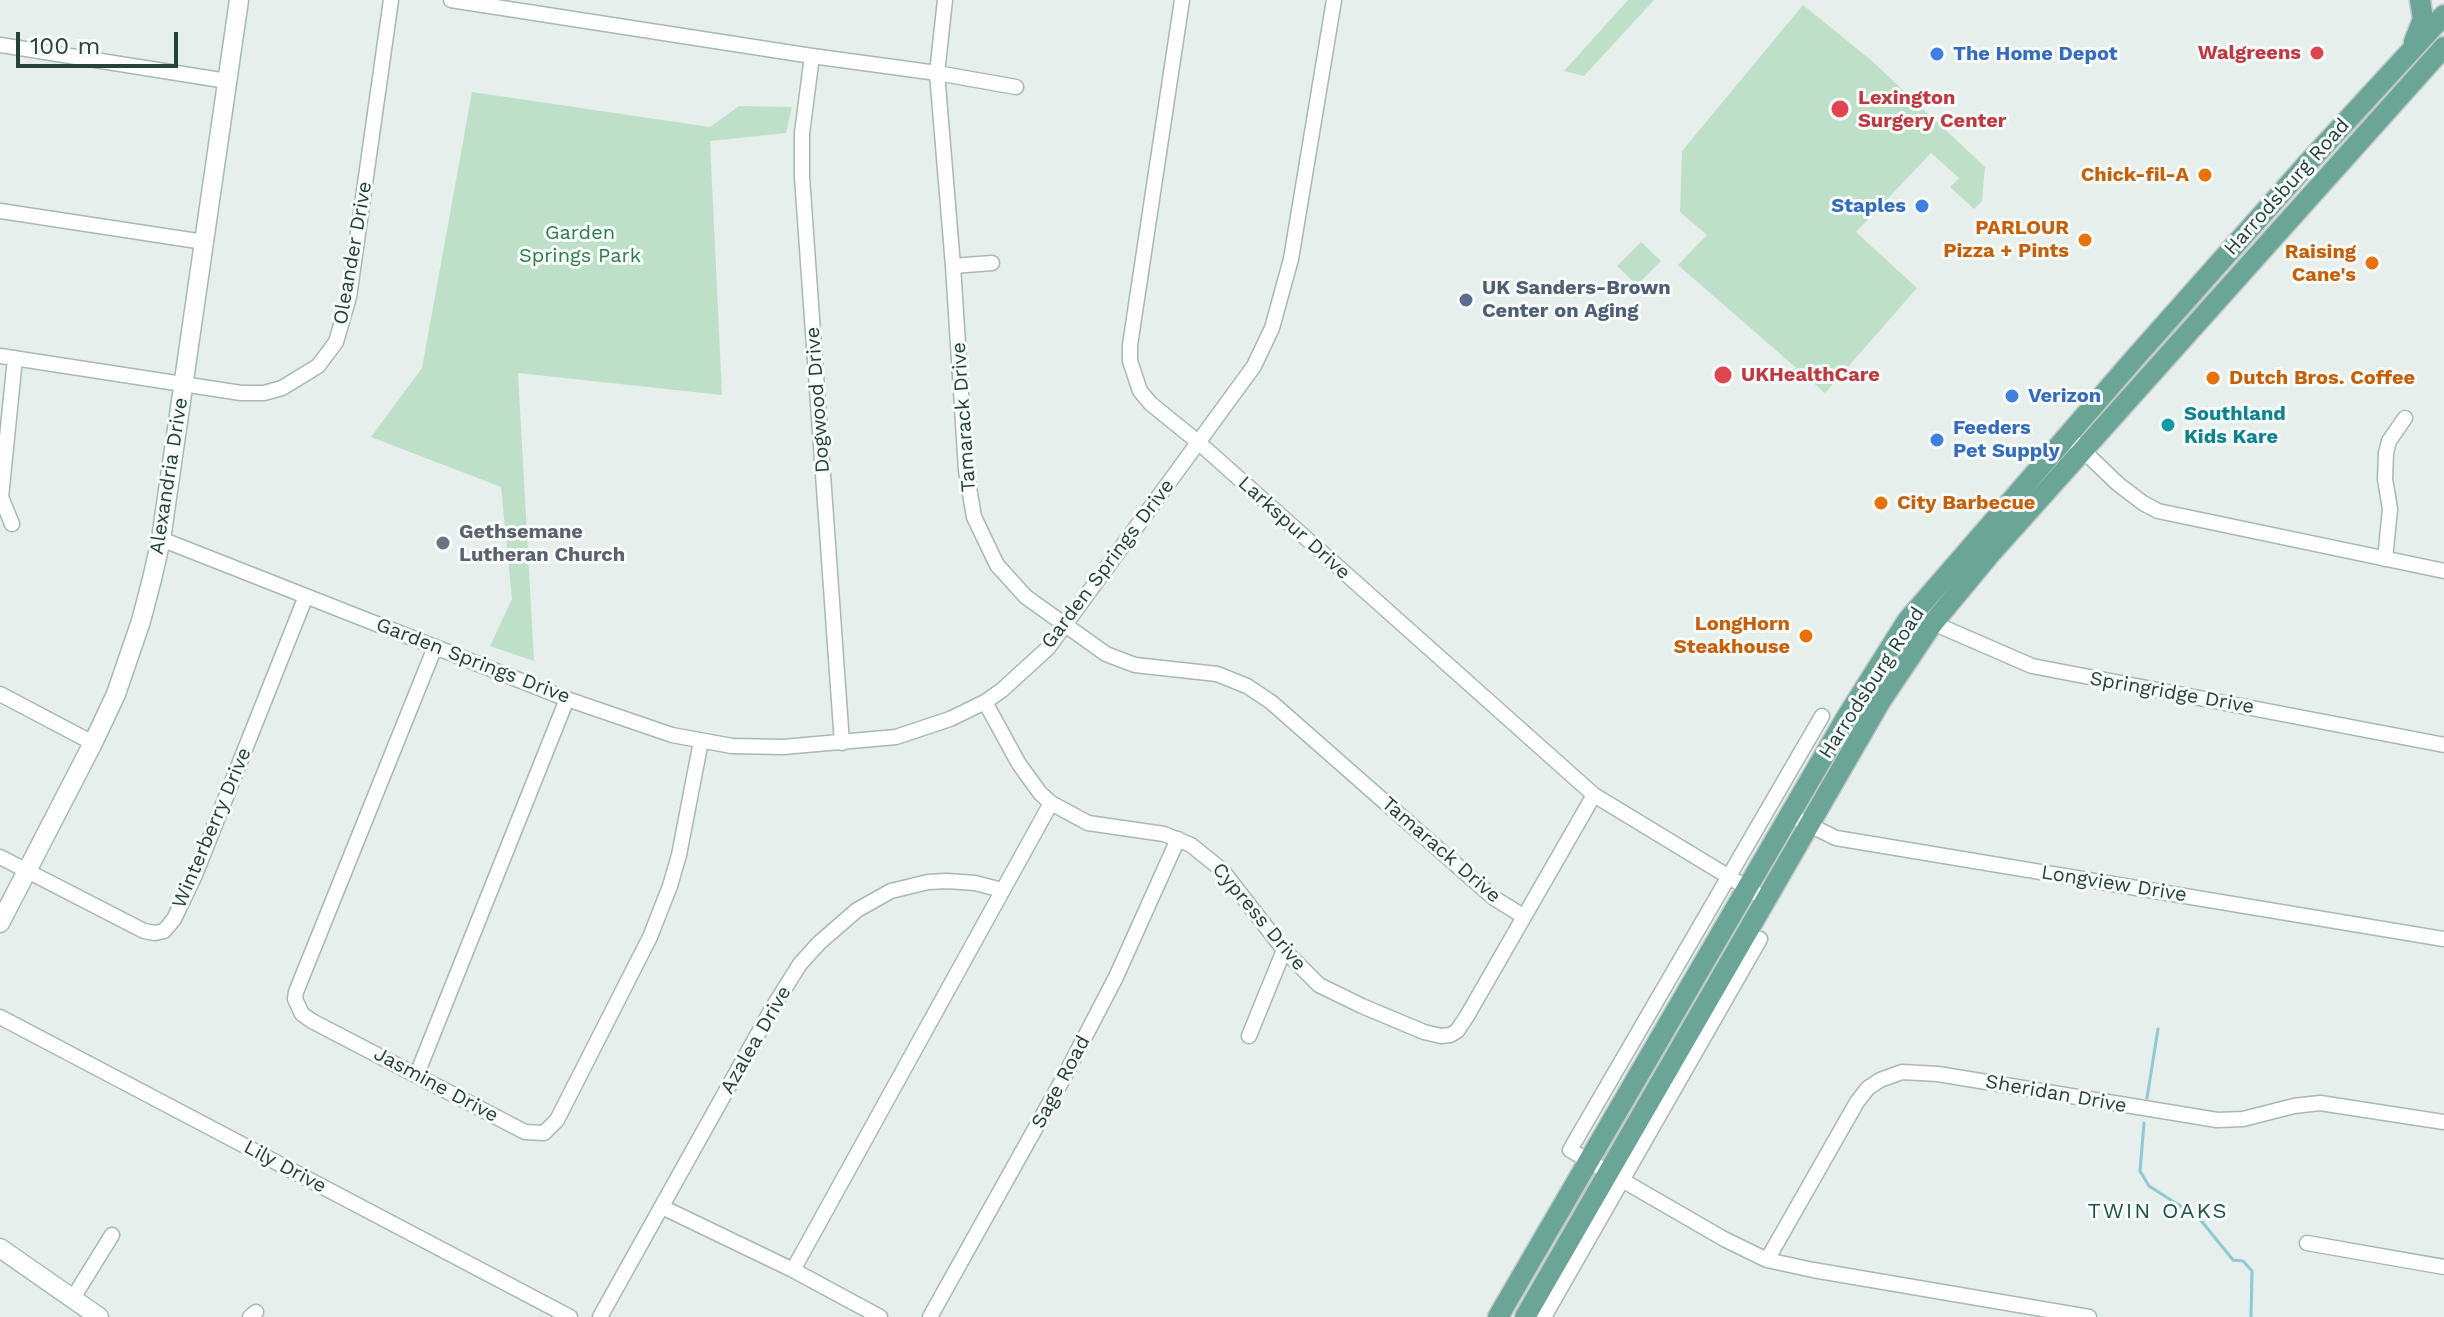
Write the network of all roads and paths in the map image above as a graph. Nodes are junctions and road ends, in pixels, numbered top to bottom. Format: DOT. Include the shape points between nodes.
graph roads {
  1 [pos="239,0"];
  2 [pos="391,0"];
  3 [pos="451,0"];
  4 [pos="945,0"];
  5 [pos="1182,0"];
  6 [pos="1334,0"];
  7 [pos="2420,0"];
  8 [pos="2444,15"];
  9 [pos="0,45"];
  10 [pos="2444,47"];
  11 [pos="812,56"];
  12 [pos="2408,56"];
  13 [pos="937,73"];
  14 [pos="227,81"];
  15 [pos="1016,87"];
  16 [pos="0,211"];
  17 [pos="204,242"];
  18 [pos="992,263"];
  19 [pos="953,266"];
  20 [pos="8,357"];
  21 [pos="183,384"];
  22 [pos="2405,418"];
  23 [pos="2067,435"];
  24 [pos="1198,442"];
  25 [pos="2084,451"];
  26 [pos="12,524"];
  27 [pos="161,539"];
  28 [pos="2385,559"];
  29 [pos="2444,571"];
  30 [pos="306,596"];
  31 [pos="1907,621"];
  32 [pos="1933,623"];
  33 [pos="1065,626"];
  34 [pos="435,647"];
  35 [pos="0,694"];
  36 [pos="567,699"];
  37 [pos="985,702"];
  38 [pos="1822,716"];
  39 [pos="701,741"];
  40 [pos="93,743"];
  41 [pos="842,743"];
  42 [pos="2444,745"];
  43 [pos="1594,795"];
  44 [pos="1051,803"];
  45 [pos="1789,815"];
  46 [pos="1811,826"];
  47 [pos="1178,839"];
  48 [pos="0,857"];
  49 [pos="28,871"];
  50 [pos="1728,878"];
  51 [pos="1746,889"];
  52 [pos="1002,890"];
  53 [pos="1767,900"];
  54 [pos="1523,916"];
  55 [pos="0,923"];
  56 [pos="1760,939"];
  57 [pos="2444,939"];
  58 [pos="1284,950"];
  59 [pos="0,1017"];
  60 [pos="1249,1036"];
  61 [pos="417,1074"];
  62 [pos="2444,1122"];
  63 [pos="1589,1160"];
  64 [pos="1617,1176"];
  65 [pos="662,1207"];
  66 [pos="112,1235"];
  67 [pos="2307,1243"];
  68 [pos="0,1248"];
  69 [pos="1767,1260"];
  70 [pos="2444,1267"];
  71 [pos="793,1270"];
  72 [pos="73,1298"];
  73 [pos="99,1317"];
  74 [pos="570,1317"];
  75 [pos="600,1317"];
  76 [pos="880,1317"];
  77 [pos="930,1317"];
  78 [pos="1498,1317"];
  79 [pos="1525,1317"];
  80 [pos="1544,1317"];
  81 [pos="2089,1317"];
  1 -- 14 [label="street, Alexandria Drive"];
  2 -- 21 [label="street, Oleander Drive" via="349,297 336,342 318,366 264,393"];
  3 -- 11 [label="street"];
  4 -- 13 [label="street, Tamarack Drive"];
  5 -- 24 [label="street, Larkspur Drive" via="1130,361 1140,391"];
  6 -- 24 [label="street, Garden Springs Drive" via="1291,259 1272,328 1254,366"];
  7 -- 12 [label="main road" via="2423,19"];
  8 -- 12 [label="main road, Harrodsburg Road"];
  9 -- 14 [label="street"];
  10 -- 25 [label="main road, Harrodsburg Road"];
  11 -- 13 [label="street"];
  11 -- 41 [label="street, Dogwood Drive" via="802,177"];
  12 -- 23 [label="main road, Harrodsburg Road"];
  13 -- 15 [label="street"];
  13 -- 19 [label="street, Tamarack Drive"];
  14 -- 17 [label="street, Alexandria Drive"];
  16 -- 17 [label="street"];
  17 -- 21 [label="street, Alexandria Drive"];
  18 -- 19 [label="street"];
  19 -- 33 [label="street, Tamarack Drive" via="966,470 974,517 1009,580"];
  20 -- 21 [label="street, Oleander Drive"];
  20 -- 26 [label="street" via="1,497"];
  21 -- 27 [label="street, Alexandria Drive"];
  22 -- 28 [label="street" via="2386,453 2390,509"];
  23 -- 25 [label="street"];
  23 -- 31 [label="main road, Harrodsburg Road"];
  24 -- 33 [label="street, Garden Springs Drive"];
  24 -- 43 [label="street, Larkspur Drive"];
  25 -- 28 [label="street" via="2118,484 2158,511"];
  25 -- 32 [label="main road, Harrodsburg Road"];
  27 -- 30 [label="street, Garden Springs Drive"];
  27 -- 40 [label="street, Alexandria Drive" via="131,651"];
  28 -- 29 [label="street"];
  30 -- 34 [label="street, Garden Springs Drive"];
  30 -- 49 [label="street, Winterberry Drive" via="195,875 164,931 144,931"];
  31 -- 32 [label="street, Springridge Drive"];
  31 -- 45 [label="main road, Harrodsburg Road"];
  32 -- 42 [label="street, Springridge Drive" via="2032,666"];
  32 -- 46 [label="main road, Harrodsburg Road" via="1880,702"];
  33 -- 37 [label="street, Garden Springs Drive" via="1032,664"];
  33 -- 54 [label="street, Tamarack Drive" via="1106,654 1135,665 1217,674 1247,686 1494,898"];
  34 -- 36 [label="street, Garden Springs Drive"];
  34 -- 61 [label="street, Jasmine Drive" via="295,999 312,1021"];
  35 -- 40 [label="street"];
  36 -- 39 [label="street, Garden Springs Drive"];
  36 -- 61 [label="street"];
  37 -- 41 [label="street, Garden Springs Drive" via="914,733"];
  37 -- 44 [label="street, Cypress Drive" via="1019,764"];
  38 -- 50 [label="street"];
  39 -- 41 [label="street, Garden Springs Drive" via="758,747"];
  39 -- 61 [label="street, Jasmine Drive" via="681,846 662,909 551,1128 525,1132"];
  40 -- 49 [label="street, Alexandria Drive"];
  43 -- 50 [label="street, Larkspur Drive"];
  43 -- 54 [label="street, Cypress Drive"];
  44 -- 47 [label="street, Cypress Drive" via="1088,823"];
  44 -- 52 [label="street"];
  45 -- 46 [label="street, Longview Drive"];
  45 -- 51 [label="main road, Harrodsburg Road"];
  46 -- 53 [label="main road, Harrodsburg Road"];
  46 -- 57 [label="street, Longview Drive" via="1836,838"];
  47 -- 58 [label="street, Cypress Drive" via="1222,870"];
  47 -- 77 [label="street, Sage Road" via="1116,977"];
  48 -- 49 [label="street, Winterberry Drive"];
  49 -- 55 [label="street, Alexandria Drive"];
  50 -- 51 [label="street, Larkspur Drive"];
  50 -- 63 [label="street" via="1570,1150"];
  51 -- 53 [label="street, Larkspur Drive"];
  51 -- 63 [label="main road, Harrodsburg Road"];
  52 -- 65 [label="street, Azalea Drive" via="947,881 908,886 876,897 828,935 800,964 773,1007"];
  52 -- 71 [label="street"];
  53 -- 64 [label="main road, Harrodsburg Road"];
  54 -- 58 [label="street, Cypress Drive" via="1467,1016 1446,1036 1424,1032 1332,992"];
  56 -- 64 [label="street"];
  58 -- 60 [label="street"];
  59 -- 74 [label="street, Lily Drive"];
  62 -- 69 [label="street, Sheridan Drive" via="2320,1103 2217,1120 1902,1072 1880,1080 1857,1102"];
  63 -- 64 [label="street"];
  63 -- 78 [label="main road, Harrodsburg Road"];
  64 -- 69 [label="street"];
  64 -- 79 [label="main road, Harrodsburg Road"];
  64 -- 80 [label="street"];
  65 -- 71 [label="street"];
  65 -- 75 [label="street, Azalea Drive"];
  66 -- 72 [label="street"];
  67 -- 70 [label="street"];
  68 -- 72 [label="street"];
  69 -- 81 [label="street"];
  71 -- 76 [label="street"];
  72 -- 73 [label="street"];
}
